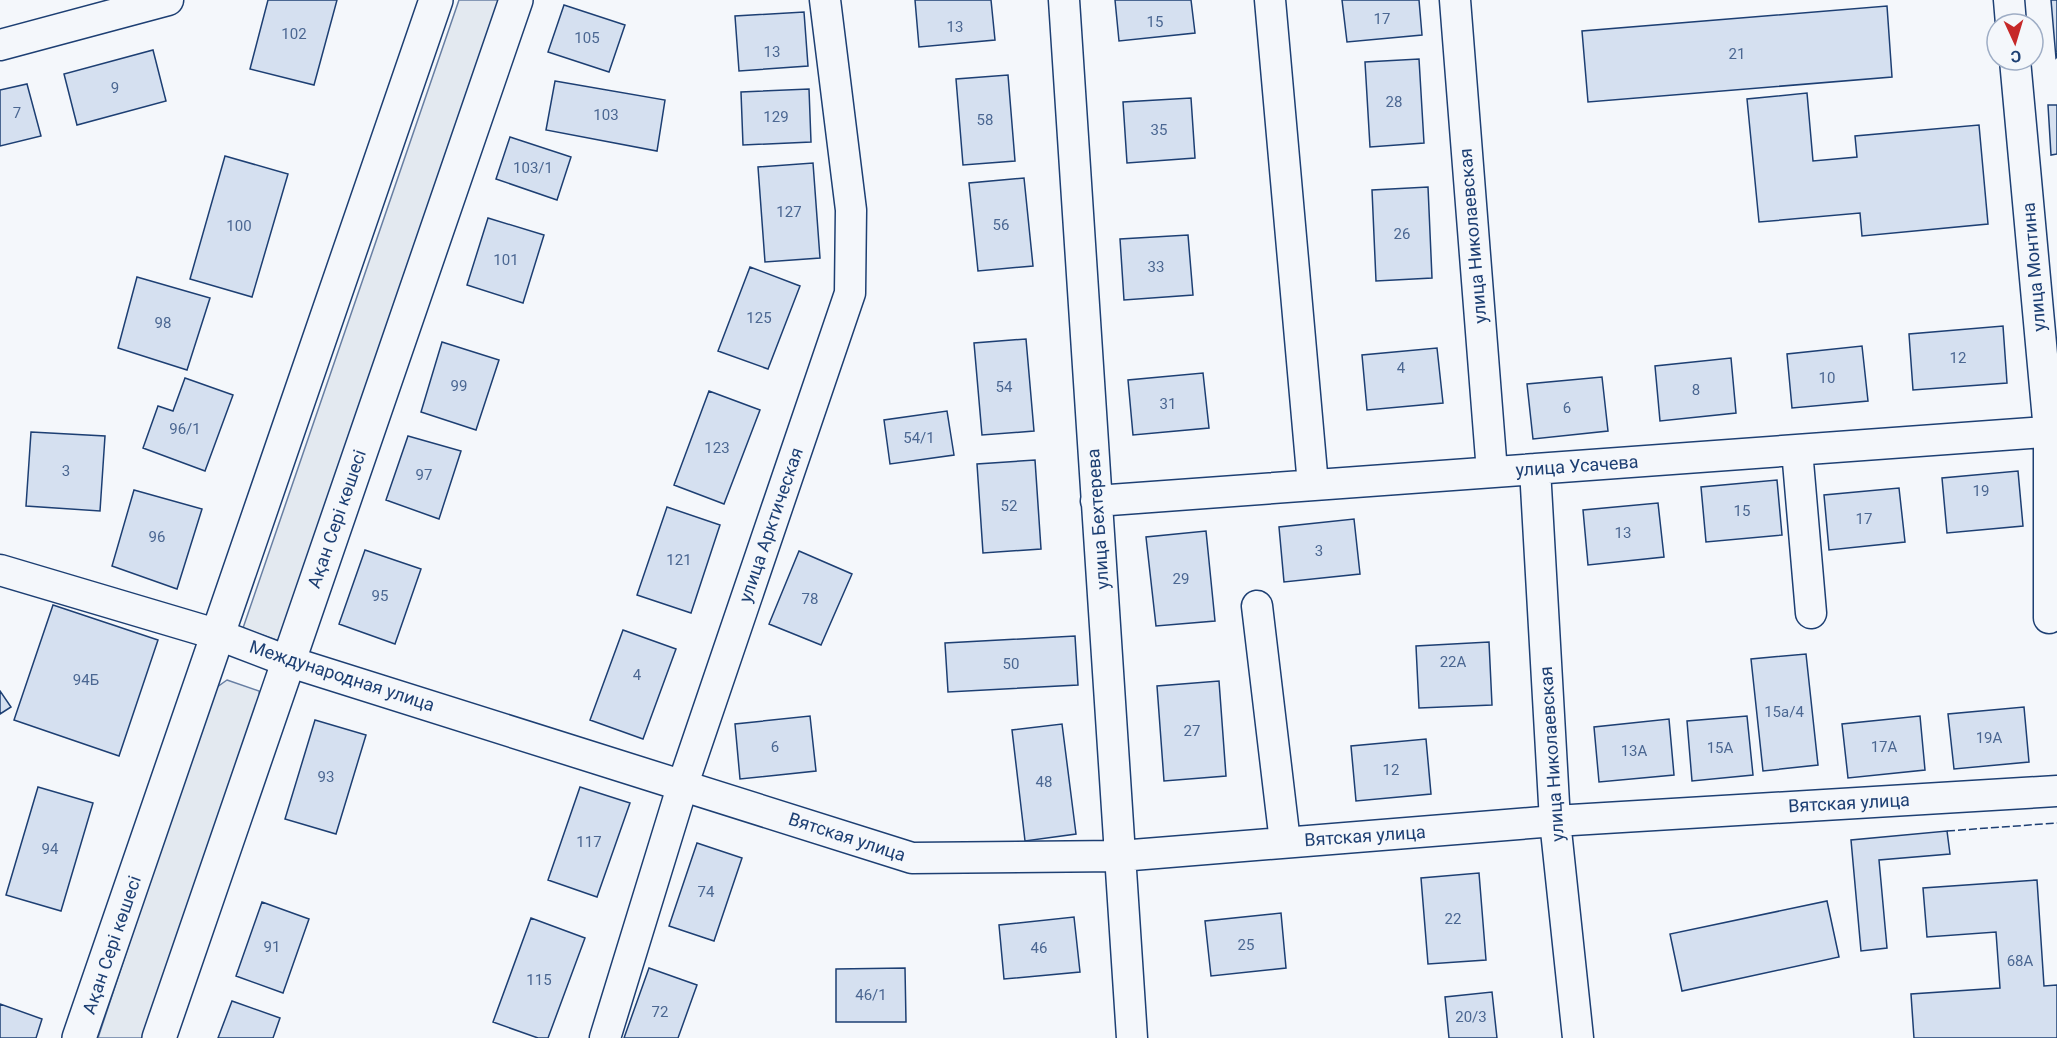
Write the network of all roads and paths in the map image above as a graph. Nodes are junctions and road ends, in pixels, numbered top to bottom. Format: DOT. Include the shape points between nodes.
graph roads {
  1 [pos="168,0"];
  2 [pos="436,0"];
  3 [pos="516,0"];
  4 [pos="825,0"];
  5 [pos="1064,0"];
  6 [pos="1270,0"];
  7 [pos="1455,0"];
  8 [pos="0,45"];
  9 [pos="2015,72"];
  10 [pos="2053,431"];
  11 [pos="1797,450"];
  12 [pos="1535,469"];
  13 [pos="1492,472"];
  14 [pos="1313,485"];
  15 [pos="1096,501"];
  16 [pos="0,570"];
  17 [pos="1257,606"];
  18 [pos="1810,614"];
  19 [pos="2049,618"];
  20 [pos="219,635"];
  21 [pos="287,661"];
  22 [pos="683,784"];
  23 [pos="2057,791"];
  24 [pos="1556,821"];
  25 [pos="1285,842"];
  26 [pos="1120,856"];
  27 [pos="79,1038"];
  28 [pos="159,1038"];
  29 [pos="605,1038"];
  30 [pos="1132,1038"];
  31 [pos="1578,1038"];
  1 -- 8 [label="street"];
  2 -- 20 [label="street, Ақан Сері көшесі"];
  3 -- 21 [label="street, Ақан Сері көшесі"];
  4 -- 22 [label="street, улица Арктическая" via="851,210 850,293"];
  5 -- 15 [label="street, улица Бехтерева"];
  6 -- 14 [label="street"];
  7 -- 13 [label="street, улица Николаевская"];
  9 -- 10 [label="street, улица Монтина"];
  10 -- 11 [label="street, улица Усачева"];
  10 -- 19 [label="street, улица Монтина"];
  11 -- 12 [label="street, улица Усачева"];
  11 -- 18 [label="street"];
  12 -- 13 [label="street, улица Усачева"];
  12 -- 24 [label="street, улица Николаевская"];
  13 -- 14 [label="street, улица Усачева"];
  14 -- 15 [label="street, улица Усачева"];
  15 -- 26 [label="street, улица Бехтерева"];
  16 -- 20 [label="street, Международная улица"];
  17 -- 25 [label="street"];
  20 -- 21 [label="street, Международная улица"];
  20 -- 27 [label="street, Ақан Сері көшесі"];
  21 -- 22 [label="street, Международная улица"];
  21 -- 28 [label="street, Ақан Сері көшесі"];
  22 -- 26 [label="street, Вятская улица" via="912,858"];
  22 -- 29 [label="street, улица Арктическая"];
  23 -- 24 [label="street, Вятская улица"];
  24 -- 25 [label="street, Вятская улица"];
  24 -- 31 [label="street, улица Николаевская"];
  25 -- 26 [label="street, Вятская улица"];
  26 -- 30 [label="street, улица Бехтерева"];
}
